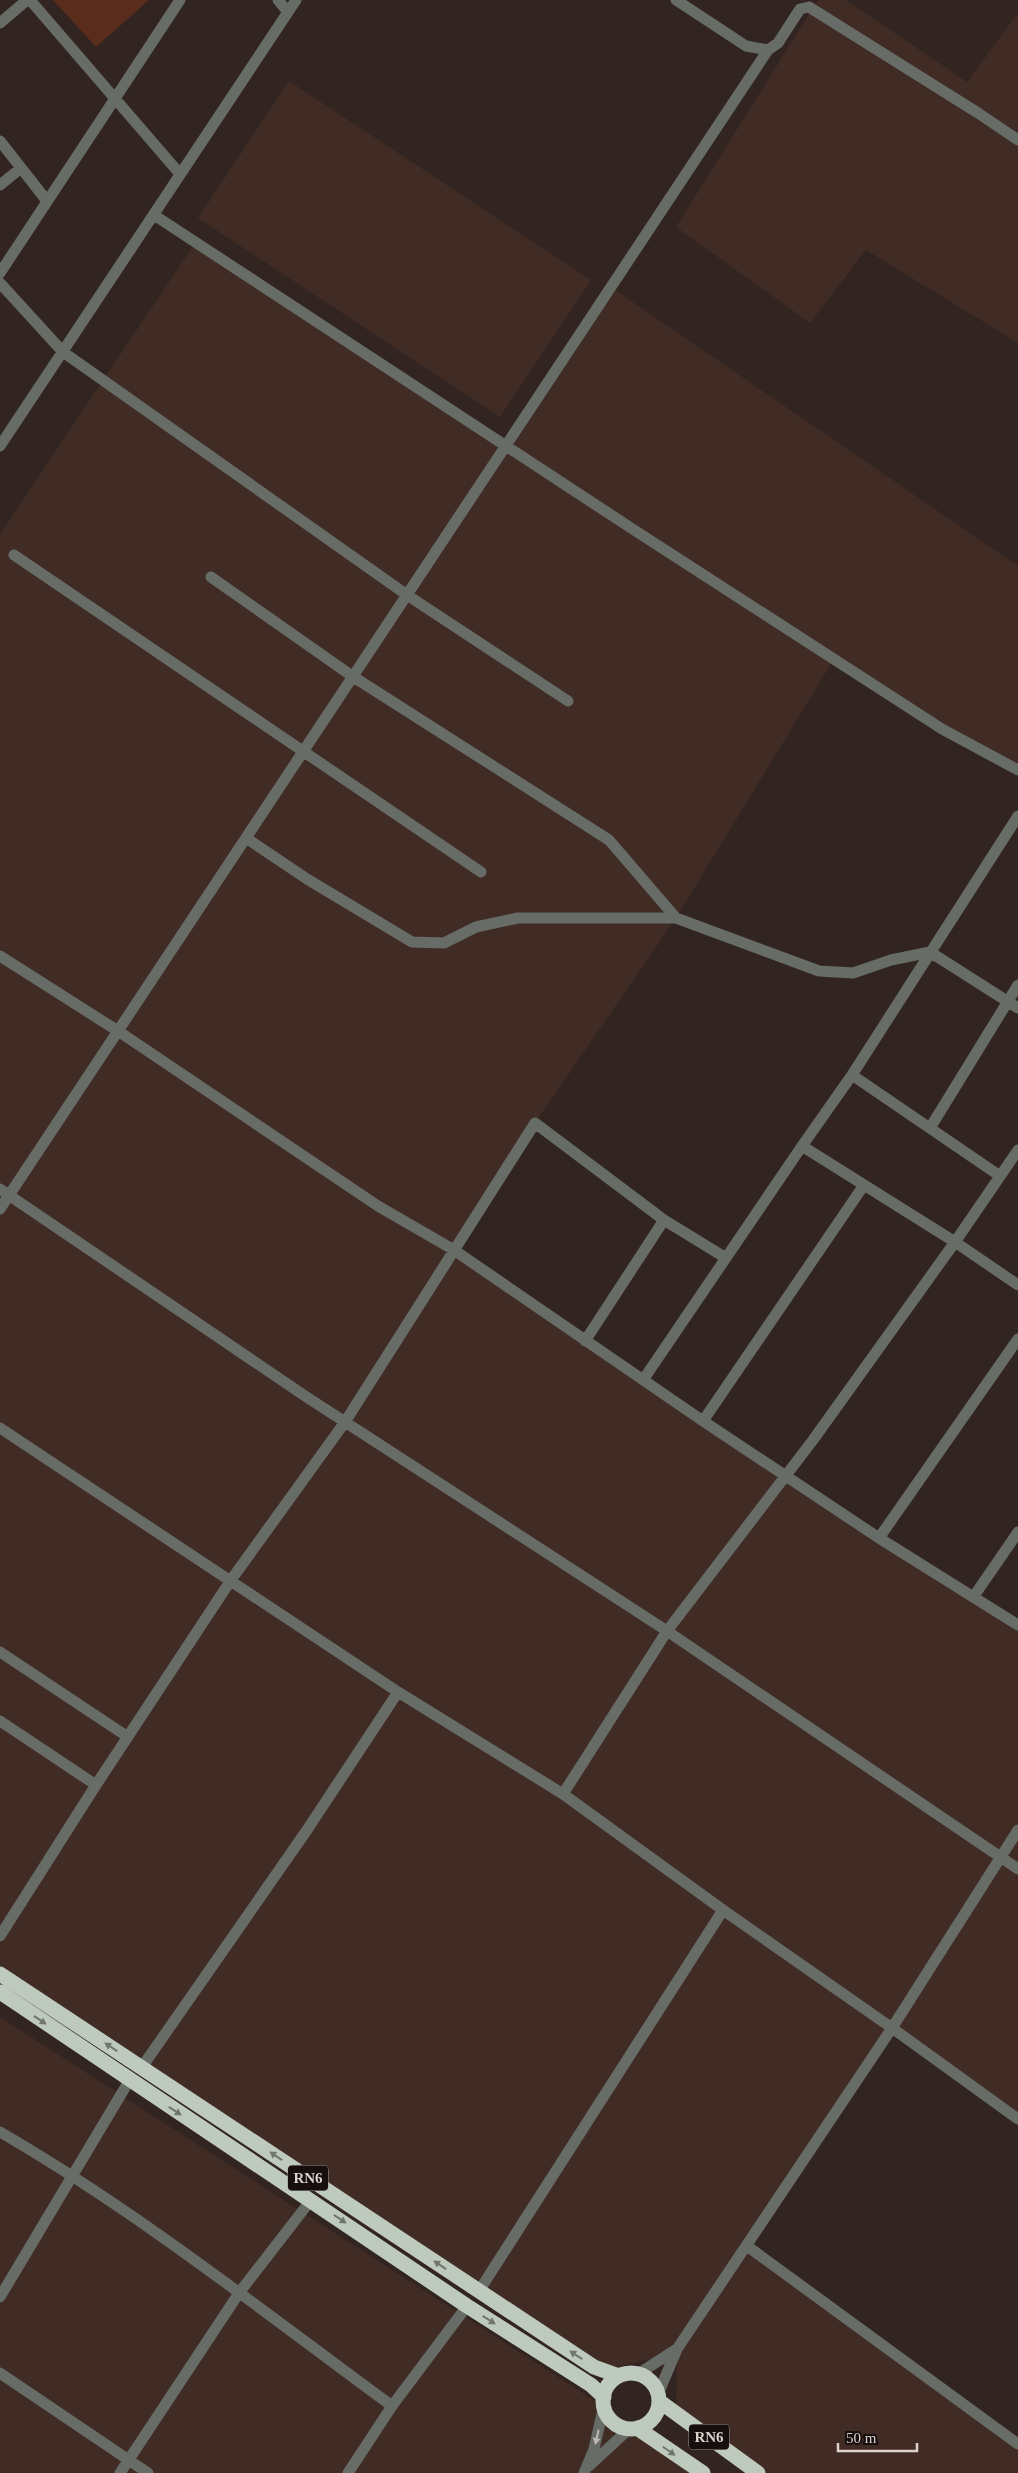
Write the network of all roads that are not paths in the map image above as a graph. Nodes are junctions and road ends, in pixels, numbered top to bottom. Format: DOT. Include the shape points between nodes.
graph roads {
  1 [pos="28,0"];
  2 [pos="180,0"];
  3 [pos="278,0"];
  4 [pos="296,0"];
  5 [pos="676,0"];
  6 [pos="288,12"];
  7 [pos="0,23"];
  8 [pos="768,50"];
  9 [pos="115,98"];
  10 [pos="1018,140"];
  11 [pos="0,141"];
  12 [pos="21,168"];
  13 [pos="180,174"];
  14 [pos="0,185"];
  15 [pos="47,200"];
  16 [pos="154,214"];
  17 [pos="0,273"];
  18 [pos="0,282"];
  19 [pos="63,352"];
  20 [pos="0,446"];
  21 [pos="506,446"];
  22 [pos="14,555"];
  23 [pos="211,577"];
  24 [pos="407,595"];
  25 [pos="352,676"];
  26 [pos="568,701"];
  27 [pos="302,753"];
  28 [pos="1018,770"];
  29 [pos="1018,816"];
  30 [pos="246,838"];
  31 [pos="481,872"];
  32 [pos="676,918"];
  33 [pos="930,952"];
  34 [pos="0,956"];
  35 [pos="1018,985"];
  36 [pos="1008,1001"];
  37 [pos="1018,1008"];
  38 [pos="118,1032"];
  39 [pos="852,1075"];
  40 [pos="930,1128"];
  41 [pos="802,1146"];
  42 [pos="1018,1150"];
  43 [pos="1000,1176"];
  44 [pos="864,1185"];
  45 [pos="5,1192"];
  46 [pos="0,1209"];
  47 [pos="664,1220"];
  48 [pos="955,1242"];
  49 [pos="454,1250"];
  50 [pos="726,1258"];
  51 [pos="1018,1284"];
  52 [pos="1018,1339"];
  53 [pos="585,1340"];
  54 [pos="643,1380"];
  55 [pos="703,1421"];
  56 [pos="345,1422"];
  57 [pos="0,1428"];
  58 [pos="786,1476"];
  59 [pos="1018,1532"];
  60 [pos="879,1538"];
  61 [pos="231,1580"];
  62 [pos="974,1596"];
  63 [pos="1018,1624"];
  64 [pos="667,1631"];
  65 [pos="0,1652"];
  66 [pos="398,1692"];
  67 [pos="0,1722"];
  68 [pos="128,1737"];
  69 [pos="96,1785"];
  70 [pos="563,1794"];
  71 [pos="1018,1830"];
  72 [pos="1001,1858"];
  73 [pos="1018,1869"];
  74 [pos="723,1910"];
  75 [pos="0,1936"];
  76 [pos="0,1974"];
  77 [pos="0,1992"];
  78 [pos="892,2028"];
  79 [pos="142,2068"];
  80 [pos="129,2081"];
  81 [pos="1018,2119"];
  82 [pos="0,2132"];
  83 [pos="72,2174"];
  84 [pos="311,2200"];
  85 [pos="747,2246"];
  86 [pos="479,2291"];
  87 [pos="240,2293"];
  88 [pos="0,2297"];
  89 [pos="467,2306"];
  90 [pos="677,2350"];
  91 [pos="0,2373"];
  92 [pos="638,2374"];
  93 [pos="619,2376"];
  94 [pos="659,2398"];
  95 [pos="604,2401"];
  96 [pos="392,2406"];
  97 [pos="633,2429"];
  98 [pos="1018,2444"];
  99 [pos="128,2460"];
  100 [pos="586,2470"];
  101 [pos="120,2473"];
  102 [pos="148,2473"];
  103 [pos="348,2473"];
  104 [pos="703,2473"];
  105 [pos="758,2473"];
  1 -- 7 [label="street"];
  1 -- 9 [label="street"];
  2 -- 9 [label="street"];
  3 -- 6 [label="street"];
  4 -- 6 [label="street"];
  5 -- 8 [label="street" via="746,46"];
  6 -- 13 [label="street"];
  8 -- 10 [label="street" via="778,43 800,9 809,7"];
  8 -- 21 [label="street"];
  9 -- 13 [label="street"];
  9 -- 15 [label="street"];
  11 -- 12 [label="street"];
  12 -- 14 [label="street"];
  12 -- 15 [label="street"];
  13 -- 16 [label="street"];
  15 -- 17 [label="street"];
  16 -- 19 [label="street"];
  16 -- 21 [label="street"];
  18 -- 19 [label="street"];
  19 -- 20 [label="street"];
  19 -- 24 [label="street"];
  21 -- 24 [label="street"];
  21 -- 28 [label="street" via="942,729"];
  22 -- 27 [label="street"];
  23 -- 25 [label="street"];
  24 -- 25 [label="street"];
  24 -- 26 [label="street"];
  25 -- 27 [label="street"];
  25 -- 32 [label="street" via="609,840"];
  27 -- 30 [label="street"];
  27 -- 31 [label="street"];
  29 -- 33 [label="street"];
  30 -- 32 [label="street" via="412,942 444,943 476,927 518,918"];
  30 -- 38 [label="street"];
  32 -- 33 [label="street" via="819,971 853,973 891,960"];
  33 -- 36 [label="street"];
  33 -- 39 [label="street"];
  34 -- 38 [label="street"];
  35 -- 36 [label="street"];
  36 -- 37 [label="street"];
  36 -- 40 [label="street"];
  38 -- 45 [label="street"];
  38 -- 49 [label="street" via="378,1206"];
  39 -- 40 [label="street"];
  39 -- 41 [label="street"];
  40 -- 43 [label="street"];
  41 -- 44 [label="street"];
  41 -- 50 [label="street"];
  42 -- 43 [label="street"];
  43 -- 48 [label="street"];
  44 -- 48 [label="street"];
  44 -- 55 [label="street"];
  45 -- 46 [label="street"];
  45 -- 56 [label="street"];
  47 -- 49 [label="street" via="535,1123"];
  47 -- 50 [label="street"];
  47 -- 53 [label="street"];
  48 -- 51 [label="street"];
  48 -- 58 [label="street"];
  49 -- 53 [label="street"];
  49 -- 56 [label="street"];
  50 -- 54 [label="street"];
  52 -- 60 [label="street"];
  53 -- 54 [label="street"];
  54 -- 55 [label="street"];
  55 -- 58 [label="street"];
  56 -- 61 [label="street"];
  56 -- 64 [label="street"];
  57 -- 61 [label="street"];
  58 -- 60 [label="street"];
  58 -- 64 [label="street"];
  59 -- 62 [label="street"];
  60 -- 62 [label="street"];
  61 -- 66 [label="street"];
  61 -- 68 [label="street"];
  62 -- 63 [label="street"];
  64 -- 70 [label="street"];
  64 -- 72 [label="street"];
  65 -- 68 [label="street"];
  66 -- 70 [label="street"];
  66 -- 79 [label="street" via="302,1838"];
  67 -- 69 [label="street"];
  68 -- 69 [label="street"];
  69 -- 75 [label="street"];
  70 -- 74 [label="street"];
  71 -- 72 [label="street"];
  72 -- 73 [label="street"];
  72 -- 78 [label="street"];
  74 -- 78 [label="street"];
  74 -- 86 [label="street"];
  79 -- 76 [label="highway, RN6, one-way"];
  77 -- 80 [label="highway, RN6, one-way"];
  78 -- 81 [label="street"];
  78 -- 85 [label="street"];
  86 -- 79 [label="highway, RN6, one-way"];
  80 -- 83 [label="street"];
  80 -- 84 [label="highway, RN6, one-way"];
  82 -- 83 [label="street"];
  83 -- 87 [label="street"];
  83 -- 88 [label="street"];
  84 -- 87 [label="street"];
  84 -- 89 [label="highway, RN6, one-way"];
  85 -- 90 [label="street"];
  85 -- 98 [label="street"];
  93 -- 86 [label="highway, RN6, one-way" via="594,2367"];
  87 -- 96 [label="street"];
  87 -- 99 [label="street"];
  89 -- 95 [label="highway, RN6, one-way" via="591,2385"];
  89 -- 96 [label="street"];
  90 -- 92 [label="street"];
  90 -- 94 [label="street"];
  91 -- 99 [label="street"];
  92 -- 93 [label="highway"];
  92 -- 94 [label="highway" via="651,2381"];
  93 -- 95 [label="highway" via="612,2381"];
  94 -- 97 [label="highway" via="651,2422"];
  94 -- 105 [label="highway, RN6"];
  95 -- 97 [label="highway" via="606,2412 615,2424"];
  95 -- 100 [label="street, one-way"];
  96 -- 103 [label="street"];
  97 -- 100 [label="street"];
  97 -- 104 [label="highway, RN6, one-way"];
  99 -- 101 [label="street"];
  99 -- 102 [label="street"];
}
